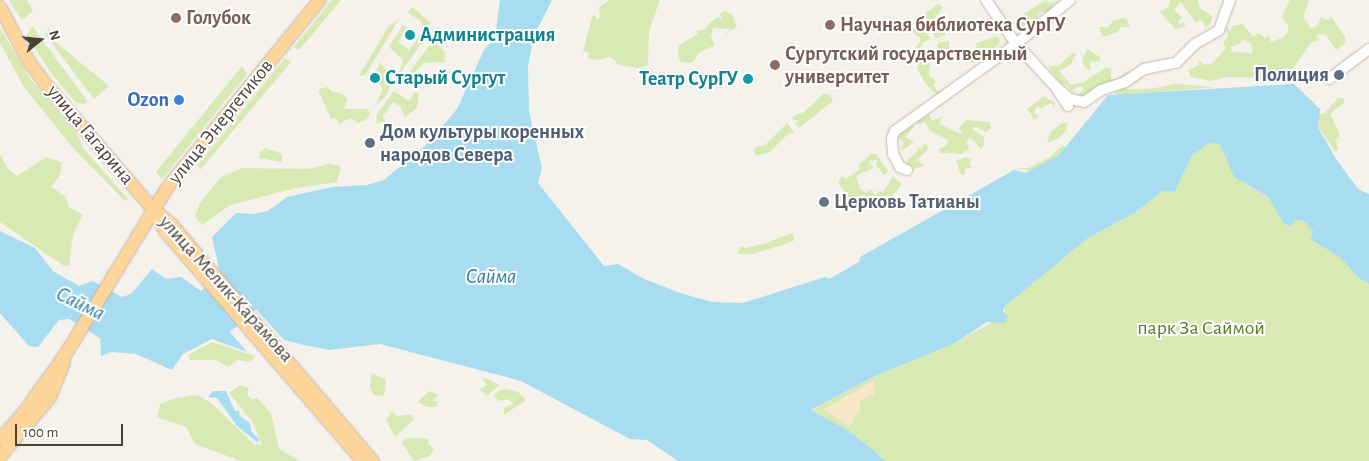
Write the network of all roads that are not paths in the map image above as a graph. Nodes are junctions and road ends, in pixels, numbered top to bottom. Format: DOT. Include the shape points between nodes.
graph roads {
  1 [pos="320,0"];
  2 [pos="986,0"];
  3 [pos="1070,0"];
  4 [pos="1230,0"];
  5 [pos="0,7"];
  6 [pos="1016,44"];
  7 [pos="1369,49"];
  8 [pos="1329,79"];
  9 [pos="1055,86"];
  10 [pos="1068,106"];
  11 [pos="907,170"];
  12 [pos="153,209"];
  13 [pos="69,349"];
  14 [pos="294,374"];
  15 [pos="0,440"];
  16 [pos="0,457"];
  17 [pos="363,461"];
  18 [pos="373,461"];
  1 -- 12 [label="main road, улица Энергетиков"];
  2 -- 6 [label="street"];
  3 -- 6 [label="street"];
  4 -- 9 [label="street" via="1219,30 1195,44 1176,63 1144,69 1084,102 1070,99"];
  5 -- 12 [label="main road, улица Гагарина" via="34,68"];
  6 -- 9 [label="street"];
  6 -- 11 [label="street" via="895,131 892,144 900,166"];
  7 -- 8 [label="street"];
  9 -- 10 [label="street"];
  12 -- 13 [label="main road, улица Энергетиков"];
  12 -- 14 [label="main road, улица Мелик-Карамова"];
  13 -- 15 [label="main road, улица Энергетиков" via="23,414"];
  13 -- 16 [label="main road, улица Энергетиков" via="50,397"];
  14 -- 17 [label="main road, улица Мелик-Карамова"];
  14 -- 18 [label="main road, улица Мелик-Карамова"];
}
